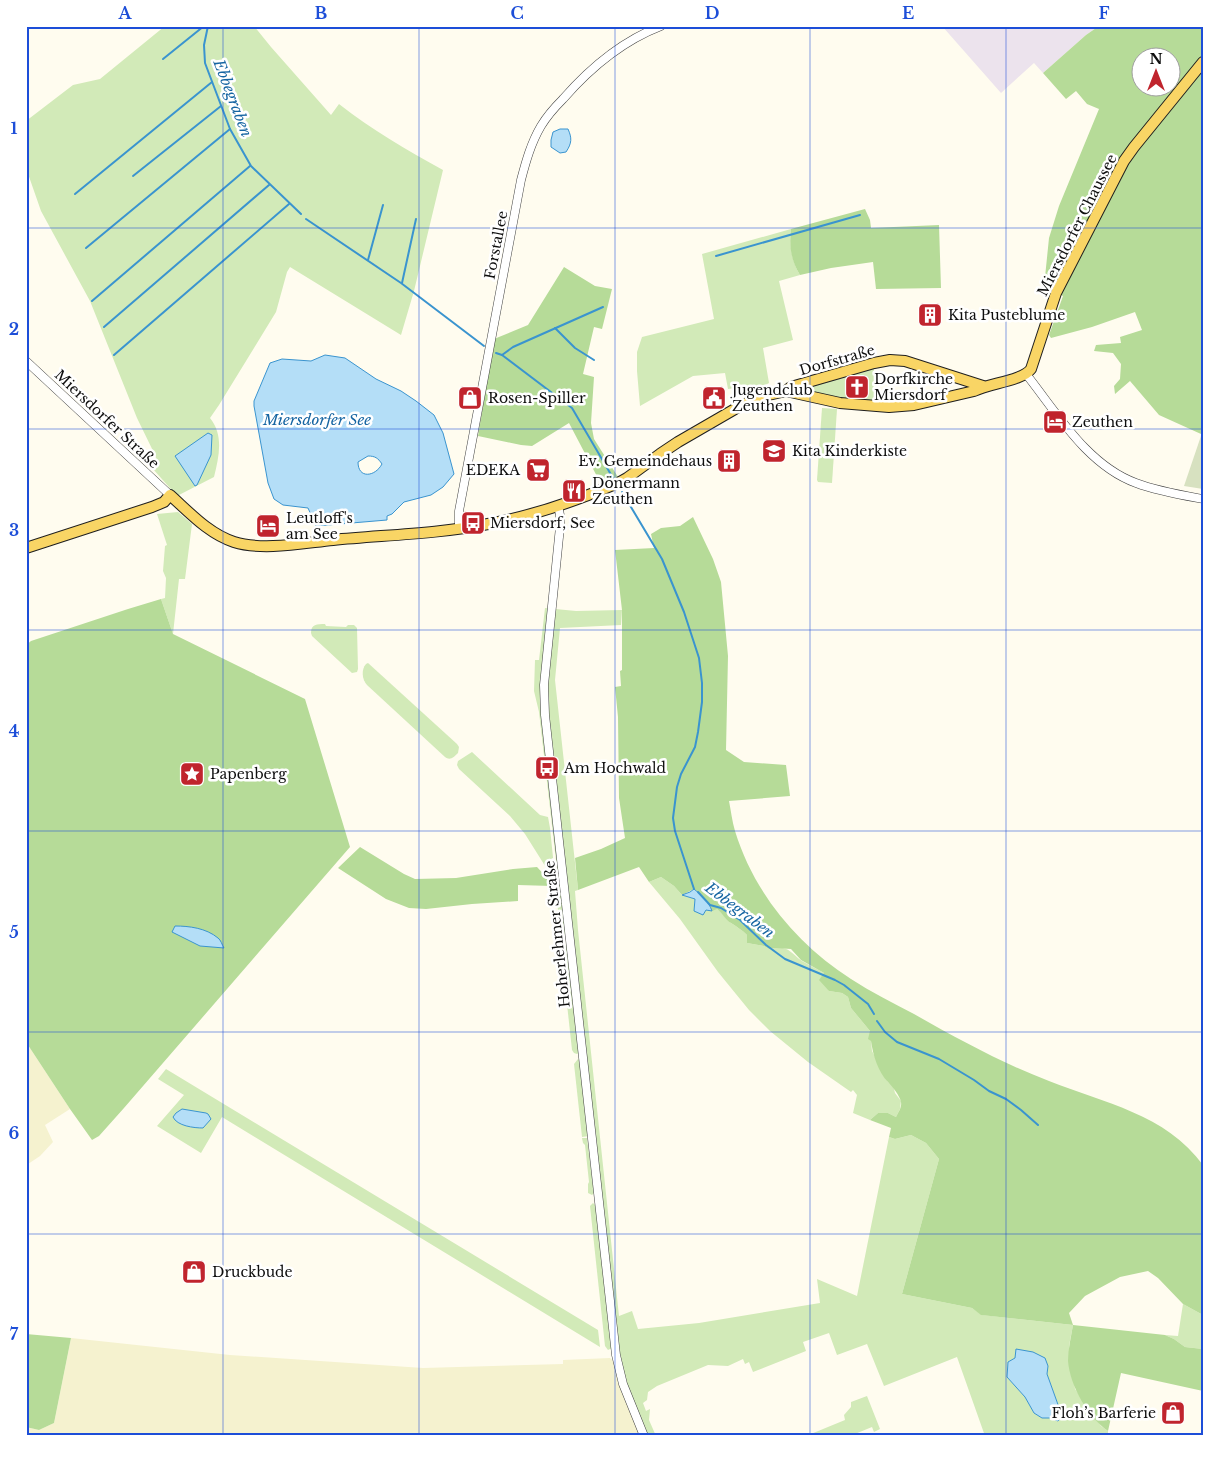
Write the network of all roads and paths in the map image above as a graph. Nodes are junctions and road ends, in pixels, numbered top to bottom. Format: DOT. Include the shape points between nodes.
graph roads {
  1 [pos="661,26"];
  2 [pos="1203,62"];
  3 [pos="26,361"];
  4 [pos="1026,374"];
  5 [pos="983,386"];
  6 [pos="786,391"];
  7 [pos="170,496"];
  8 [pos="1203,499"];
  9 [pos="558,506"];
  10 [pos="459,528"];
  11 [pos="26,548"];
  12 [pos="644,1436"];
  1 -- 10 [label="street, Forstallee" via="625,44 582,78 547,118 531,147 521,180 459,511"];
  2 -- 4 [label="main road, Miersdorfer Chaussee" via="1124,161 1056,293 1031,369"];
  3 -- 7 [label="street, Miersdorfer Straße"];
  4 -- 5 [label="main road, Dorfstraße"];
  4 -- 8 [label="street" via="1090,454 1104,465 1138,484"];
  5 -- 6 [label="main road, Dorfstraße" via="974,391 895,407 840,404"];
  5 -- 6 [label="main road, Dorfstraße" via="905,361 890,360"];
  6 -- 9 [label="main road, Dorfstraße" via="765,395 735,409 678,442 618,483"];
  7 -- 10 [label="main road, Dorfstraße" via="213,532 234,542 251,545"];
  7 -- 11 [label="main road" via="152,507"];
  9 -- 10 [label="main road, Dorfstraße" via="502,522"];
  9 -- 12 [label="street, Hoherlehmer Straße" via="560,527 544,685 545,715 617,1360"];
}
